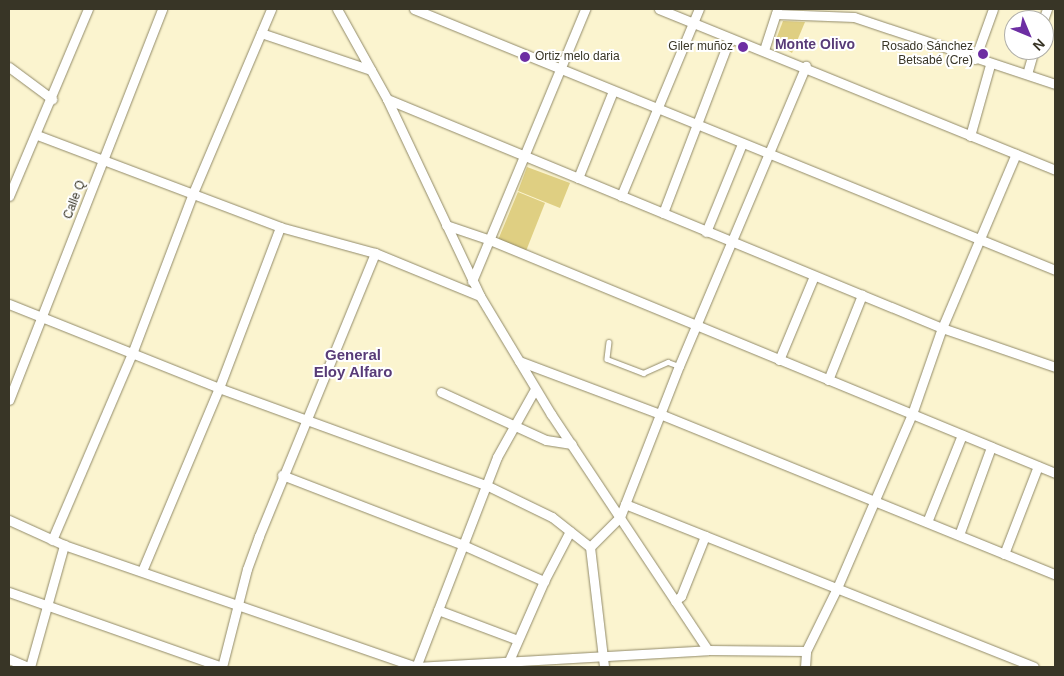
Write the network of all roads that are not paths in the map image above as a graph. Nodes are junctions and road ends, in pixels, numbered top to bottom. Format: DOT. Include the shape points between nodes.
graph roads {
  1 [pos="88,9"];
  2 [pos="162,9"];
  3 [pos="271,9"];
  4 [pos="337,9"];
  5 [pos="414,9"];
  6 [pos="585,9"];
  7 [pos="659,9"];
  8 [pos="699,9"];
  9 [pos="992,9"];
  10 [pos="777,12"];
  11 [pos="693,22"];
  12 [pos="261,33"];
  13 [pos="730,38"];
  14 [pos="764,50"];
  15 [pos="975,59"];
  16 [pos="1031,60"];
  17 [pos="990,65"];
  18 [pos="806,66"];
  19 [pos="9,67"];
  20 [pos="371,70"];
  21 [pos="561,70"];
  22 [pos="1027,74"];
  23 [pos="1055,84"];
  24 [pos="613,91"];
  25 [pos="52,99"];
  26 [pos="387,100"];
  27 [pos="657,110"];
  28 [pos="696,124"];
  29 [pos="36,135"];
  30 [pos="970,136"];
  31 [pos="742,144"];
  32 [pos="1016,154"];
  33 [pos="769,155"];
  34 [pos="524,157"];
  35 [pos="104,159"];
  36 [pos="1055,170"];
  37 [pos="578,178"];
  38 [pos="193,193"];
  39 [pos="9,196"];
  40 [pos="621,196"];
  41 [pos="663,214"];
  42 [pos="446,225"];
  43 [pos="280,226"];
  44 [pos="706,232"];
  45 [pos="490,240"];
  46 [pos="981,240"];
  47 [pos="733,243"];
  48 [pos="375,253"];
  49 [pos="1055,270"];
  50 [pos="814,276"];
  51 [pos="472,281"];
  52 [pos="862,295"];
  53 [pos="480,296"];
  54 [pos="9,304"];
  55 [pos="42,318"];
  56 [pos="697,326"];
  57 [pos="942,328"];
  58 [pos="609,342"];
  59 [pos="133,351"];
  60 [pos="779,360"];
  61 [pos="519,361"];
  62 [pos="680,366"];
  63 [pos="1055,367"];
  64 [pos="828,380"];
  65 [pos="219,388"];
  66 [pos="535,389"];
  67 [pos="441,392"];
  68 [pos="9,400"];
  69 [pos="660,414"];
  70 [pos="912,414"];
  71 [pos="307,417"];
  72 [pos="513,425"];
  73 [pos="962,435"];
  74 [pos="572,444"];
  75 [pos="991,447"];
  76 [pos="1038,466"];
  77 [pos="1055,473"];
  78 [pos="282,475"];
  79 [pos="486,485"];
  80 [pos="875,501"];
  81 [pos="625,504"];
  82 [pos="620,517"];
  83 [pos="9,520"];
  84 [pos="927,522"];
  85 [pos="570,531"];
  86 [pos="959,535"];
  87 [pos="705,536"];
  88 [pos="52,540"];
  89 [pos="64,545"];
  90 [pos="463,545"];
  91 [pos="590,547"];
  92 [pos="1004,554"];
  93 [pos="142,571"];
  94 [pos="1055,574"];
  95 [pos="544,581"];
  96 [pos="838,588"];
  97 [pos="9,592"];
  98 [pos="675,601"];
  99 [pos="239,606"];
  100 [pos="47,608"];
  101 [pos="438,610"];
  102 [pos="518,640"];
  103 [pos="708,650"];
  104 [pos="806,651"];
  105 [pos="604,656"];
  106 [pos="9,659"];
  107 [pos="508,663"];
  108 [pos="29,667"];
  109 [pos="416,667"];
  110 [pos="604,667"];
  111 [pos="805,667"];
  112 [pos="1034,667"];
  1 -- 25 [label="street"];
  2 -- 35 [label="street, Calle Q"];
  3 -- 12 [label="street"];
  4 -- 20 [label="street"];
  5 -- 21 [label="street"];
  6 -- 21 [label="street"];
  7 -- 11 [label="street"];
  8 -- 11 [label="street"];
  9 -- 15 [label="street"];
  10 -- 14 [label="street"];
  10 -- 15 [label="street" via="854,16"];
  11 -- 13 [label="street"];
  11 -- 27 [label="street"];
  12 -- 20 [label="street"];
  12 -- 38 [label="street"];
  13 -- 14 [label="street"];
  13 -- 28 [label="street"];
  14 -- 18 [label="street"];
  15 -- 17 [label="street"];
  16 -- 22 [label="street"];
  17 -- 22 [label="street"];
  17 -- 30 [label="street"];
  18 -- 30 [label="street"];
  18 -- 33 [label="street"];
  19 -- 25 [label="street"];
  20 -- 26 [label="street"];
  21 -- 24 [label="street"];
  21 -- 34 [label="street"];
  22 -- 23 [label="street"];
  24 -- 27 [label="street"];
  24 -- 37 [label="street"];
  25 -- 29 [label="street"];
  26 -- 34 [label="street"];
  26 -- 42 [label="street"];
  27 -- 28 [label="street"];
  27 -- 40 [label="street"];
  28 -- 31 [label="street"];
  28 -- 41 [label="street"];
  29 -- 35 [label="street"];
  29 -- 39 [label="street"];
  30 -- 32 [label="street"];
  31 -- 33 [label="street"];
  31 -- 44 [label="street"];
  32 -- 36 [label="street"];
  32 -- 46 [label="street"];
  33 -- 46 [label="street"];
  33 -- 47 [label="street"];
  34 -- 37 [label="street"];
  34 -- 45 [label="street"];
  35 -- 38 [label="street"];
  35 -- 55 [label="street, Calle Q"];
  37 -- 40 [label="street"];
  38 -- 43 [label="street"];
  38 -- 59 [label="street"];
  40 -- 41 [label="street"];
  41 -- 44 [label="street"];
  42 -- 45 [label="street"];
  42 -- 51 [label="street"];
  43 -- 48 [label="street"];
  43 -- 65 [label="street"];
  44 -- 47 [label="street"];
  45 -- 51 [label="street"];
  45 -- 56 [label="street"];
  46 -- 49 [label="street"];
  46 -- 57 [label="street"];
  47 -- 50 [label="street"];
  47 -- 56 [label="street"];
  48 -- 53 [label="street"];
  48 -- 71 [label="street"];
  50 -- 52 [label="street"];
  50 -- 60 [label="street"];
  51 -- 53 [label="street"];
  52 -- 57 [label="street"];
  52 -- 64 [label="street"];
  53 -- 61 [label="street"];
  54 -- 55 [label="street"];
  55 -- 59 [label="street"];
  55 -- 68 [label="street, Calle Q"];
  56 -- 60 [label="street"];
  56 -- 62 [label="street"];
  57 -- 63 [label="street"];
  57 -- 70 [label="street"];
  58 -- 62 [label="lane" via="607,359 643,373 668,362"];
  59 -- 65 [label="street"];
  59 -- 88 [label="street"];
  60 -- 64 [label="street"];
  61 -- 66 [label="street"];
  61 -- 69 [label="street"];
  62 -- 69 [label="street"];
  64 -- 70 [label="street"];
  65 -- 71 [label="street"];
  65 -- 93 [label="street"];
  66 -- 72 [label="street"];
  66 -- 74 [label="street"];
  67 -- 72 [label="street"];
  69 -- 80 [label="street"];
  69 -- 81 [label="street"];
  70 -- 73 [label="street"];
  70 -- 80 [label="street"];
  71 -- 78 [label="street"];
  71 -- 79 [label="street"];
  72 -- 74 [label="street" via="546,440"];
  72 -- 79 [label="street"];
  73 -- 75 [label="street"];
  73 -- 84 [label="street"];
  74 -- 82 [label="street"];
  75 -- 76 [label="street"];
  75 -- 86 [label="street"];
  76 -- 77 [label="street"];
  76 -- 92 [label="street"];
  78 -- 90 [label="street"];
  78 -- 99 [label="street" via="247,569"];
  79 -- 85 [label="street" via="552,518"];
  79 -- 90 [label="street"];
  80 -- 84 [label="street"];
  80 -- 96 [label="street"];
  81 -- 82 [label="street"];
  81 -- 87 [label="street"];
  82 -- 91 [label="street"];
  82 -- 98 [label="street"];
  83 -- 88 [label="street"];
  84 -- 86 [label="street"];
  85 -- 91 [label="street"];
  85 -- 95 [label="street"];
  86 -- 92 [label="street"];
  87 -- 96 [label="street"];
  87 -- 98 [label="street" via="681,596"];
  88 -- 89 [label="street"];
  89 -- 93 [label="street"];
  89 -- 100 [label="street"];
  90 -- 95 [label="street"];
  90 -- 101 [label="street"];
  91 -- 105 [label="street"];
  92 -- 94 [label="street"];
  93 -- 99 [label="street"];
  95 -- 102 [label="street"];
  96 -- 104 [label="street"];
  96 -- 112 [label="street"];
  97 -- 100 [label="street"];
  98 -- 103 [label="street"];
  99 -- 100 [label="street" via="222,667"];
  99 -- 109 [label="street"];
  100 -- 108 [label="street"];
  101 -- 102 [label="street"];
  101 -- 109 [label="street"];
  102 -- 107 [label="street"];
  103 -- 104 [label="street"];
  103 -- 105 [label="street"];
  104 -- 111 [label="street"];
  105 -- 107 [label="street"];
  105 -- 110 [label="street"];
  106 -- 108 [label="street"];
  107 -- 109 [label="street"];
}
